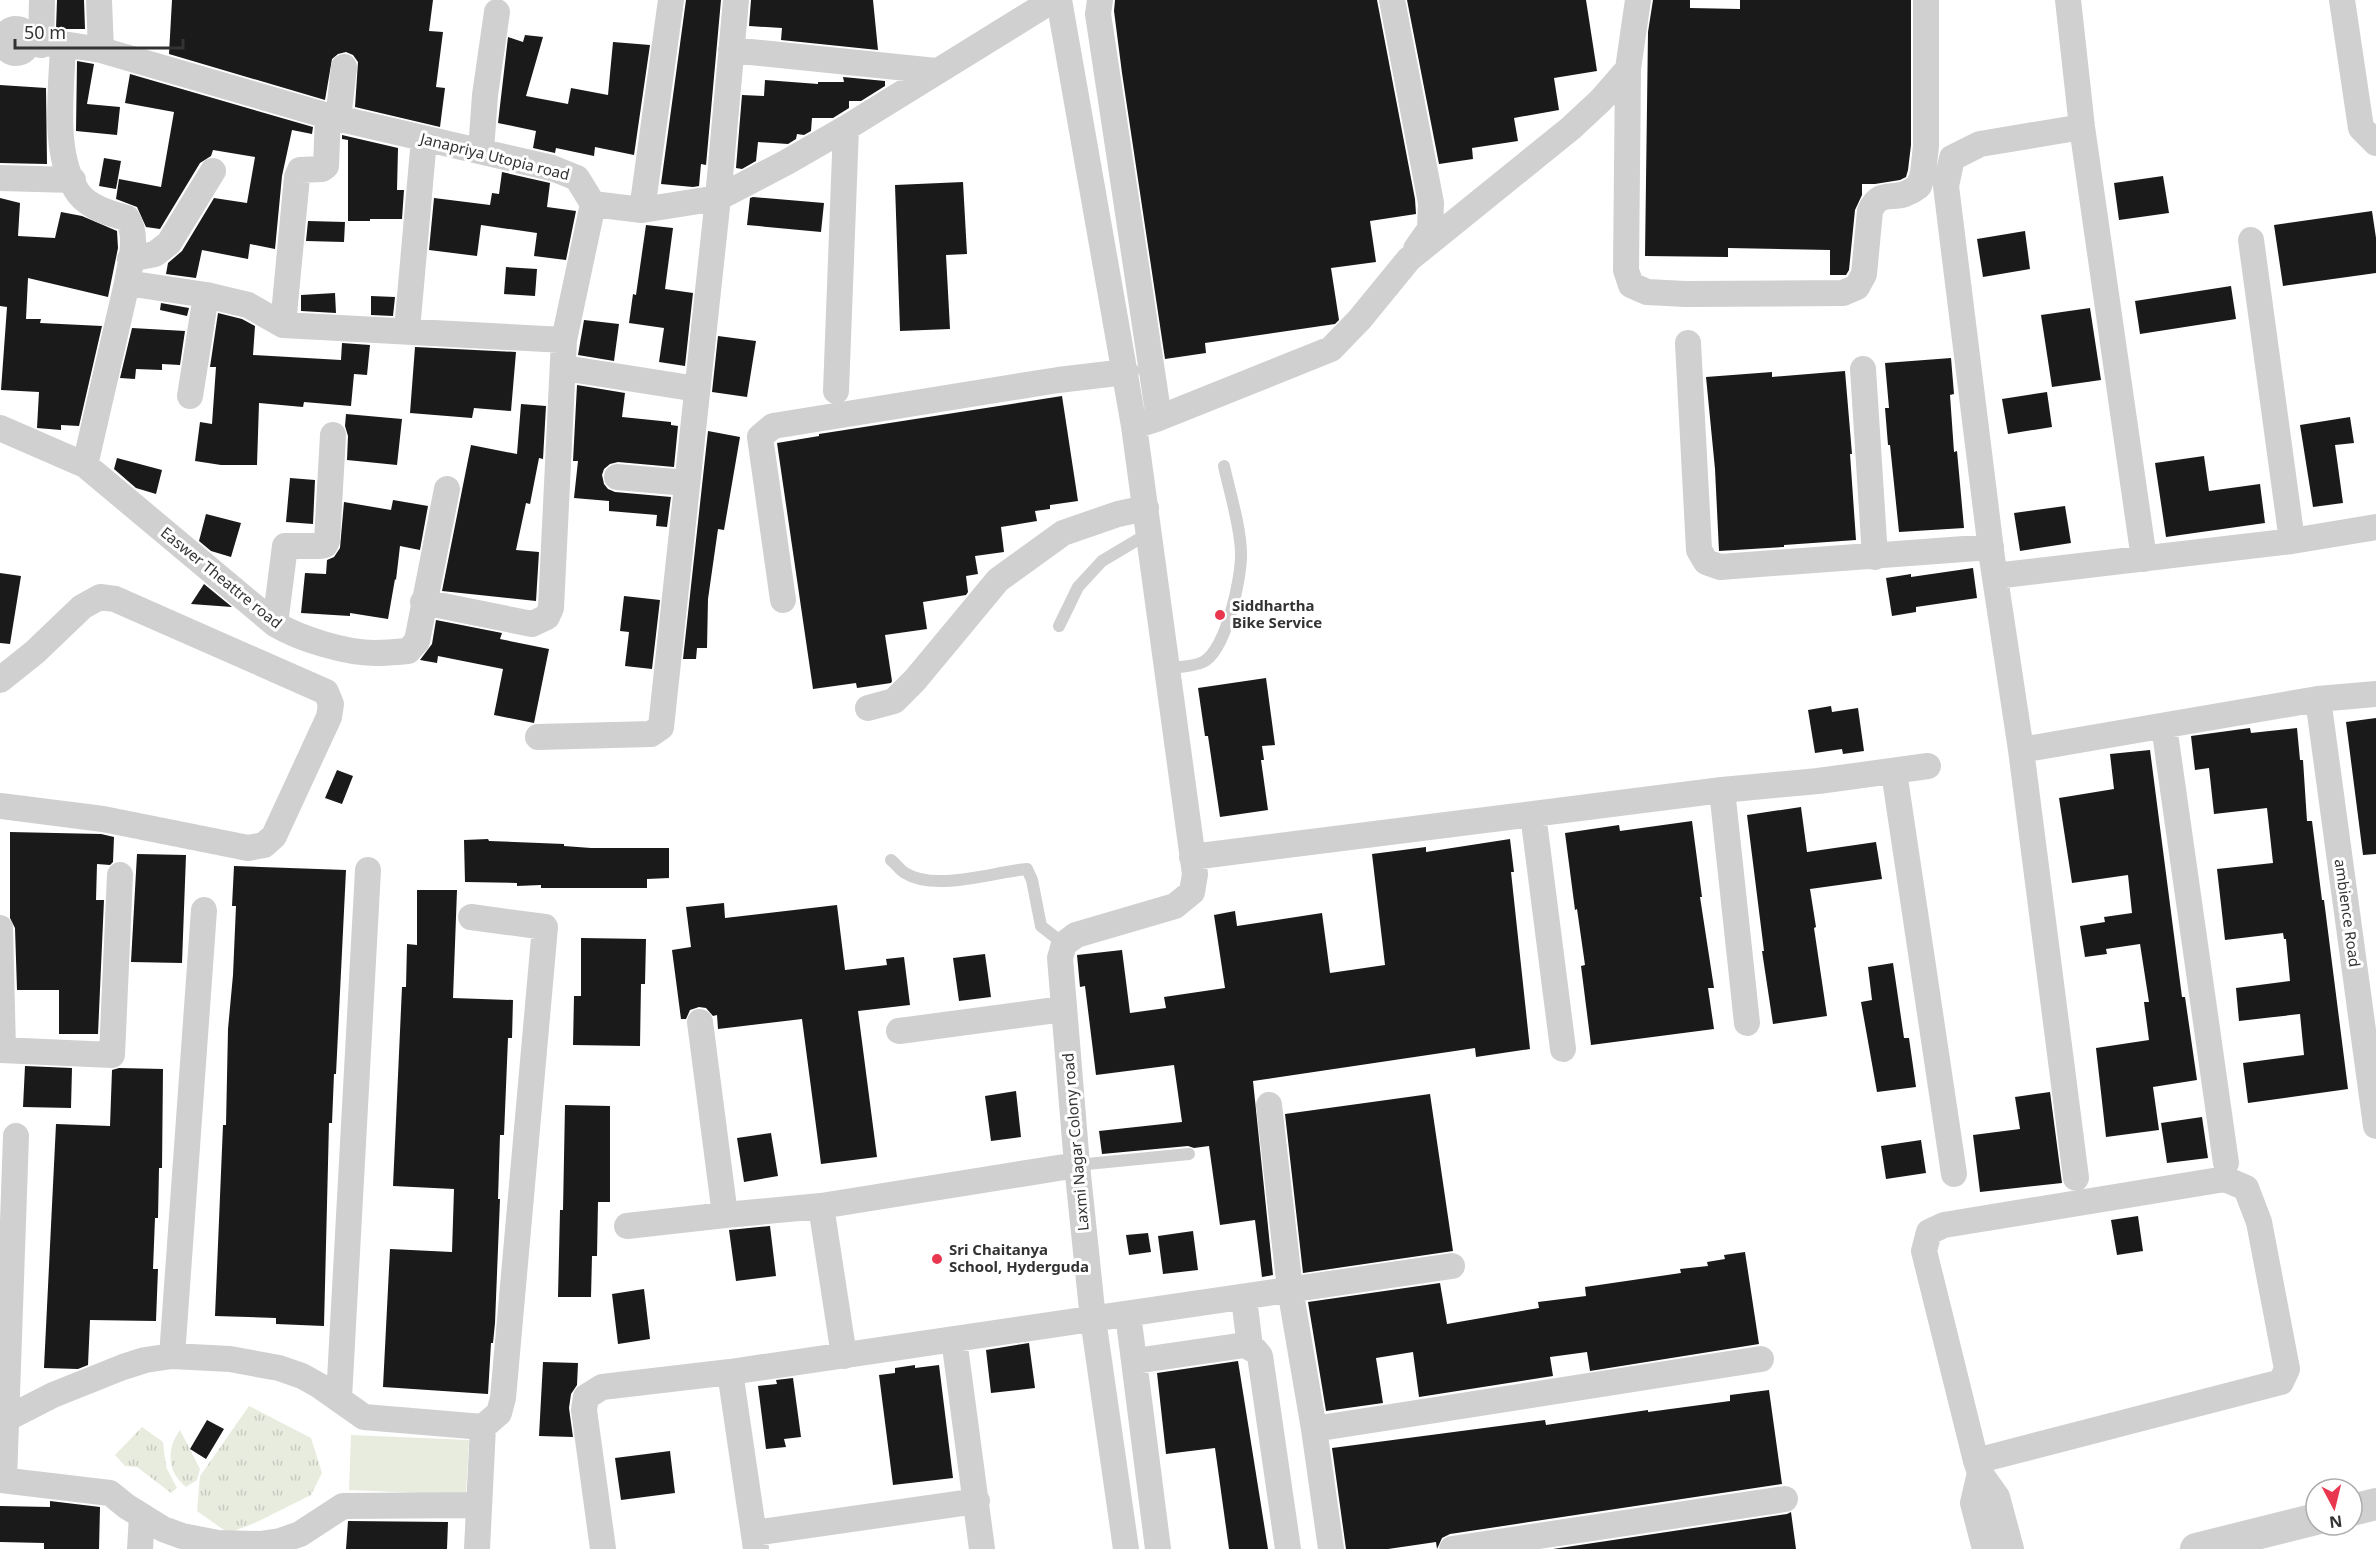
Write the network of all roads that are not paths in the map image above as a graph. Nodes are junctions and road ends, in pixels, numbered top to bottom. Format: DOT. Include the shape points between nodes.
graph roads {
  1 [pos="42,0"];
  2 [pos="99,0"];
  3 [pos="671,0"];
  4 [pos="736,0"];
  5 [pos="1053,0"];
  6 [pos="1059,0"];
  7 [pos="1100,0"];
  8 [pos="1392,0"];
  9 [pos="1638,0"];
  10 [pos="1926,0"];
  11 [pos="2067,0"];
  12 [pos="2342,0"];
  13 [pos="1022,10"];
  14 [pos="497,12"];
  15 [pos="21,38"];
  16 [pos="100,50"];
  17 [pos="731,50"];
  18 [pos="344,67"];
  19 [pos="1628,69"];
  20 [pos="936,71"];
  21 [pos="333,118"];
  22 [pos="2082,127"];
  23 [pos="846,128"];
  24 [pos="424,139"];
  25 [pos="2376,143"];
  26 [pos="481,151"];
  27 [pos="213,171"];
  28 [pos="0,178"];
  29 [pos="73,180"];
  30 [pos="718,198"];
  31 [pos="593,204"];
  32 [pos="642,210"];
  33 [pos="2251,240"];
  34 [pos="1409,260"];
  35 [pos="129,271"];
  36 [pos="206,295"];
  37 [pos="283,325"];
  38 [pos="407,330"];
  39 [pos="564,340"];
  40 [pos="1688,343"];
  41 [pos="564,368"];
  42 [pos="1863,369"];
  43 [pos="1126,372"];
  44 [pos="697,389"];
  45 [pos="836,391"];
  46 [pos="190,396"];
  47 [pos="1159,418"];
  48 [pos="1134,426"];
  49 [pos="0,428"];
  50 [pos="333,435"];
  51 [pos="86,465"];
  52 [pos="1224,466"];
  53 [pos="617,477"];
  54 [pos="687,483"];
  55 [pos="447,489"];
  56 [pos="1146,508"];
  57 [pos="2376,527"];
  58 [pos="1149,533"];
  59 [pos="2292,541"];
  60 [pos="1991,547"];
  61 [pos="1875,557"];
  62 [pos="2144,559"];
  63 [pos="1995,576"];
  64 [pos="783,600"];
  65 [pos="423,602"];
  66 [pos="275,624"];
  67 [pos="1059,626"];
  68 [pos="1167,668"];
  69 [pos="0,680"];
  70 [pos="2376,694"];
  71 [pos="2318,699"];
  72 [pos="868,708"];
  73 [pos="2164,726"];
  74 [pos="538,737"];
  75 [pos="2021,750"];
  76 [pos="1928,766"];
  77 [pos="1894,771"];
  78 [pos="1722,790"];
  79 [pos="0,806"];
  80 [pos="1533,814"];
  81 [pos="1192,857"];
  82 [pos="891,860"];
  83 [pos="368,870"];
  84 [pos="120,875"];
  85 [pos="204,910"];
  86 [pos="471,917"];
  87 [pos="0,928"];
  88 [pos="1063,948"];
  89 [pos="1063,1009"];
  90 [pos="700,1022"];
  91 [pos="1747,1023"];
  92 [pos="899,1031"];
  93 [pos="1563,1049"];
  94 [pos="2,1050"];
  95 [pos="1269,1105"];
  96 [pos="2376,1126"];
  97 [pos="16,1136"];
  98 [pos="1189,1154"];
  99 [pos="2226,1163"];
  100 [pos="1077,1165"];
  101 [pos="1954,1174"];
  102 [pos="2076,1178"];
  103 [pos="821,1206"];
  104 [pos="725,1215"];
  105 [pos="627,1226"];
  106 [pos="1452,1266"];
  107 [pos="1290,1289"];
  108 [pos="1244,1298"];
  109 [pos="1128,1314"];
  110 [pos="1094,1318"];
  111 [pos="954,1339"];
  112 [pos="1250,1347"];
  113 [pos="172,1356"];
  114 [pos="844,1356"];
  115 [pos="1761,1359"];
  116 [pos="1135,1361"];
  117 [pos="730,1372"];
  118 [pos="339,1398"];
  119 [pos="6,1419"];
  120 [pos="483,1427"];
  121 [pos="1314,1429"];
  122 [pos="1978,1467"];
  123 [pos="2,1480"];
  124 [pos="1785,1498"];
  125 [pos="977,1501"];
  126 [pos="479,1505"];
  127 [pos="141,1516"];
  128 [pos="2304,1522"];
  129 [pos="317,1537"];
  130 [pos="755,1541"];
  131 [pos="140,1549"];
  132 [pos="477,1549"];
  133 [pos="603,1549"];
  134 [pos="982,1549"];
  135 [pos="1126,1549"];
  136 [pos="1158,1549"];
  137 [pos="1288,1549"];
  138 [pos="1331,1549"];
  139 [pos="1452,1549"];
  140 [pos="1985,1549"];
  141 [pos="2011,1549"];
  142 [pos="2196,1549"];
  1 -- 15 [label="street"];
  2 -- 16 [label="street"];
  3 -- 32 [label="street"];
  4 -- 17 [label="street"];
  5 -- 13 [label="street"];
  6 -- 43 [label="street"];
  7 -- 47 [label="street" via="1099,25"];
  8 -- 34 [label="street" via="1431,203 1430,230"];
  9 -- 19 [label="street"];
  10 -- 19 [label="street" via="1923,173 1919,186 1906,194 1875,201 1870,211 1864,274 1857,287 1843,293 1675,294 1647,292 1631,285 1626,270"];
  11 -- 22 [label="street"];
  12 -- 25 [label="street" via="2361,128"];
  13 -- 20 [label="street"];
  14 -- 26 [label="street"];
  15 -- 16 [label="street, Janapriya Utopia road"];
  15 -- 29 [label="street" via="61,113 64,160"];
  16 -- 21 [label="street, Janapriya Utopia road"];
  17 -- 20 [label="street"];
  17 -- 30 [label="street"];
  18 -- 21 [label="street"];
  19 -- 34 [label="street" via="1571,128"];
  20 -- 23 [label="street"];
  21 -- 24 [label="street, Janapriya Utopia road"];
  21 -- 37 [label="street" via="326,166 300,170 297,177"];
  22 -- 60 [label="street" via="1980,144 1952,158 1946,186"];
  22 -- 62 [label="street"];
  23 -- 30 [label="street"];
  23 -- 45 [label="street"];
  24 -- 26 [label="street, Janapriya Utopia road"];
  24 -- 38 [label="street"];
  26 -- 31 [label="street, Janapriya Utopia road" via="577,178"];
  27 -- 35 [label="street" via="169,243"];
  28 -- 29 [label="street"];
  29 -- 35 [label="street" via="79,195 106,213 127,218 131,224"];
  30 -- 32 [label="street"];
  30 -- 44 [label="street"];
  31 -- 32 [label="street"];
  31 -- 39 [label="street"];
  33 -- 59 [label="street"];
  34 -- 47 [label="street" via="1331,349"];
  35 -- 36 [label="street"];
  35 -- 51 [label="street"];
  36 -- 37 [label="street" via="248,305"];
  36 -- 46 [label="street"];
  37 -- 38 [label="street"];
  38 -- 39 [label="street"];
  39 -- 41 [label="street"];
  40 -- 61 [label="street" via="1699,550 1706,562 1720,567"];
  41 -- 44 [label="street"];
  41 -- 65 [label="street" via="547,617 532,624"];
  42 -- 61 [label="street"];
  43 -- 48 [label="street"];
  43 -- 64 [label="street" via="773,426 760,437"];
  44 -- 54 [label="street"];
  47 -- 48 [label="street"];
  48 -- 56 [label="street"];
  49 -- 51 [label="street, Easwer Theattre road"];
  50 -- 66 [label="street" via="327,541 320,546 285,546"];
  51 -- 66 [label="street, Easwer Theattre road"];
  52 -- 68 [label="lane" via="1241,549 1239,578 1225,634 1204,662"];
  53 -- 54 [label="street"];
  54 -- 74 [label="street" via="661,727 651,734"];
  55 -- 65 [label="street, Easwer Theattre road"];
  56 -- 58 [label="street"];
  56 -- 72 [label="street" via="1085,524 1054,539 998,580 894,701"];
  57 -- 59 [label="street"];
  58 -- 67 [label="lane" via="1102,561 1078,587"];
  58 -- 68 [label="street"];
  59 -- 62 [label="street"];
  60 -- 61 [label="street"];
  60 -- 63 [label="street"];
  62 -- 63 [label="street"];
  63 -- 75 [label="street"];
  65 -- 66 [label="street, Easwer Theattre road" via="417,641 408,651 373,653 324,644"];
  68 -- 81 [label="street"];
  69 -- 79 [label="street" via="82,607 100,597 115,599 326,692 331,704 329,717 274,836 264,845 248,848 103,819"];
  70 -- 71 [label="street"];
  71 -- 73 [label="street"];
  71 -- 96 [label="street, ambience Road"];
  73 -- 75 [label="street"];
  73 -- 99 [label="street"];
  75 -- 102 [label="street"];
  76 -- 77 [label="street"];
  77 -- 78 [label="street"];
  77 -- 101 [label="street"];
  78 -- 80 [label="street"];
  78 -- 91 [label="street"];
  80 -- 81 [label="street"];
  80 -- 93 [label="street"];
  81 -- 88 [label="street" via="1192,892 1175,906 1076,935"];
  82 -- 88 [label="lane" via="906,873 925,880 948,881 1027,869 1041,926"];
  83 -- 118 [label="street"];
  84 -- 94 [label="street" via="112,1055"];
  85 -- 113 [label="street"];
  86 -- 120 [label="street" via="545,927 503,1398 499,1413"];
  87 -- 94 [label="street"];
  88 -- 89 [label="street, Laxmi Nagar Colony road"];
  89 -- 92 [label="street"];
  89 -- 100 [label="street, Laxmi Nagar Colony road"];
  90 -- 104 [label="street"];
  95 -- 107 [label="street"];
  97 -- 119 [label="street"];
  98 -- 100 [label="lane"];
  100 -- 103 [label="street"];
  100 -- 110 [label="street, Laxmi Nagar Colony road"];
  103 -- 104 [label="street"];
  103 -- 114 [label="street"];
  104 -- 105 [label="street"];
  106 -- 107 [label="street"];
  107 -- 108 [label="street"];
  107 -- 121 [label="street"];
  108 -- 109 [label="street"];
  108 -- 112 [label="street"];
  109 -- 110 [label="street"];
  109 -- 116 [label="street"];
  110 -- 111 [label="street"];
  110 -- 135 [label="street, Laxmi Nagar Colony road"];
  111 -- 114 [label="street"];
  111 -- 125 [label="street"];
  112 -- 116 [label="street"];
  112 -- 137 [label="street" via="1260,1356"];
  113 -- 118 [label="street" via="230,1359 279,1368 302,1376"];
  113 -- 119 [label="street" via="123,1367"];
  114 -- 117 [label="street"];
  115 -- 121 [label="street"];
  116 -- 136 [label="street"];
  117 -- 130 [label="street"];
  117 -- 133 [label="street" via="602,1387 586,1397"];
  118 -- 120 [label="street" via="364,1417"];
  119 -- 123 [label="street"];
  120 -- 126 [label="street"];
  121 -- 138 [label="street"];
  122 -- 122 [label="street" via="1924,1251 1929,1232 1944,1225 2226,1179 2246,1188 2259,1222 2287,1369 2281,1383"];
  122 -- 140 [label="street" via="1973,1503"];
  122 -- 141 [label="street" via="1997,1497"];
  123 -- 127 [label="street" via="110,1493"];
  124 -- 139 [label="street"];
  125 -- 130 [label="street"];
  125 -- 134 [label="street"];
  126 -- 129 [label="street" via="343,1506"];
  126 -- 132 [label="street"];
  127 -- 129 [label="street" via="182,1536 218,1543 280,1542 300,1534"];
  127 -- 131 [label="street"];
  128 -- 142 [label="street"];
}
